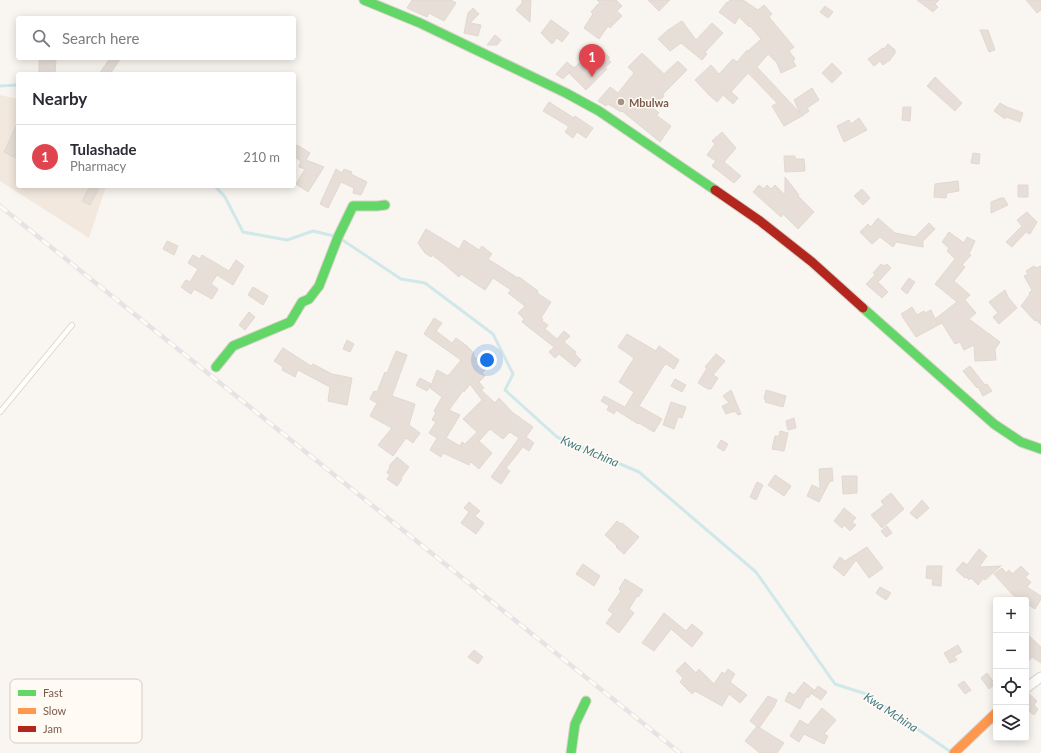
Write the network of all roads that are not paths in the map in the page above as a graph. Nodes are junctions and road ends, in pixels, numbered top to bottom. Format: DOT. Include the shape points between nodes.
graph roads {
  1 [pos="364,0"];
  2 [pos="385,205"];
  3 [pos="72,325"];
  4 [pos="216,367"];
  5 [pos="0,412"];
  6 [pos="1041,449"];
  7 [pos="1041,677"];
  8 [pos="1029,686"];
  9 [pos="586,701"];
  10 [pos="993,716"];
  11 [pos="571,753"];
  12 [pos="954,753"];
  1 -- 6 [label="street" via="420,23 559,89 599,111 760,221 812,262 994,424 1021,442"];
  2 -- 4 [label="street" via="353,206 319,286 309,299 302,302 290,322 233,346"];
  3 -- 5 [label="lane"];
  7 -- 8 [label="street"];
  9 -- 11 [label="street" via="575,724"];
  10 -- 12 [label="street"];
}
